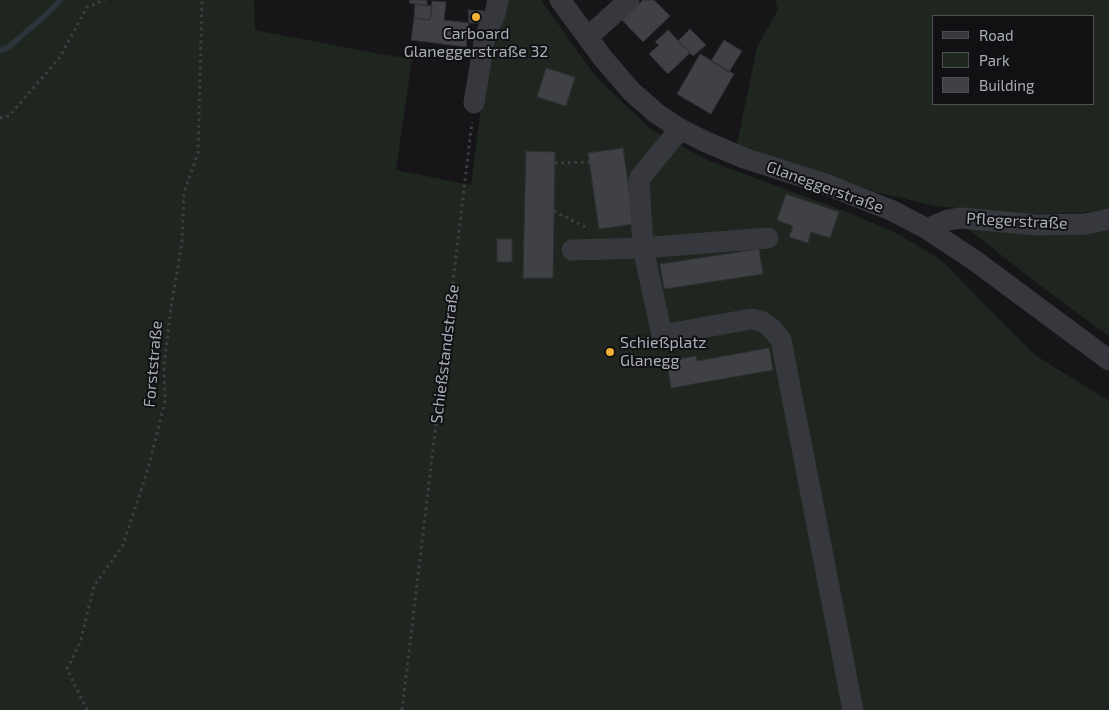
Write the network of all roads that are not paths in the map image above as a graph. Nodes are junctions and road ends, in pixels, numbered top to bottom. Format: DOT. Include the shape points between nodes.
graph roads {
  1 [pos="498,0"];
  2 [pos="560,0"];
  3 [pos="629,0"];
  4 [pos="588,37"];
  5 [pos="474,103"];
  6 [pos="680,129"];
  7 [pos="1109,219"];
  8 [pos="927,229"];
  9 [pos="768,238"];
  10 [pos="643,248"];
  11 [pos="572,250"];
  12 [pos="1109,360"];
  13 [pos="853,710"];
  1 -- 5 [label="street" via="485,36"];
  2 -- 4 [label="street, Glaneggerstraße"];
  3 -- 4 [label="street"];
  4 -- 6 [label="street, Glaneggerstraße" via="631,91"];
  6 -- 8 [label="street, Glaneggerstraße" via="744,158 825,184"];
  6 -- 10 [label="street" via="639,179"];
  7 -- 8 [label="street, Pflegerstraße" via="1086,224 1038,225 961,218"];
  8 -- 12 [label="street, Glaneggerstraße"];
  9 -- 10 [label="street"];
  10 -- 11 [label="street"];
  10 -- 13 [label="street" via="662,335 751,319 771,328 781,340"];
}
